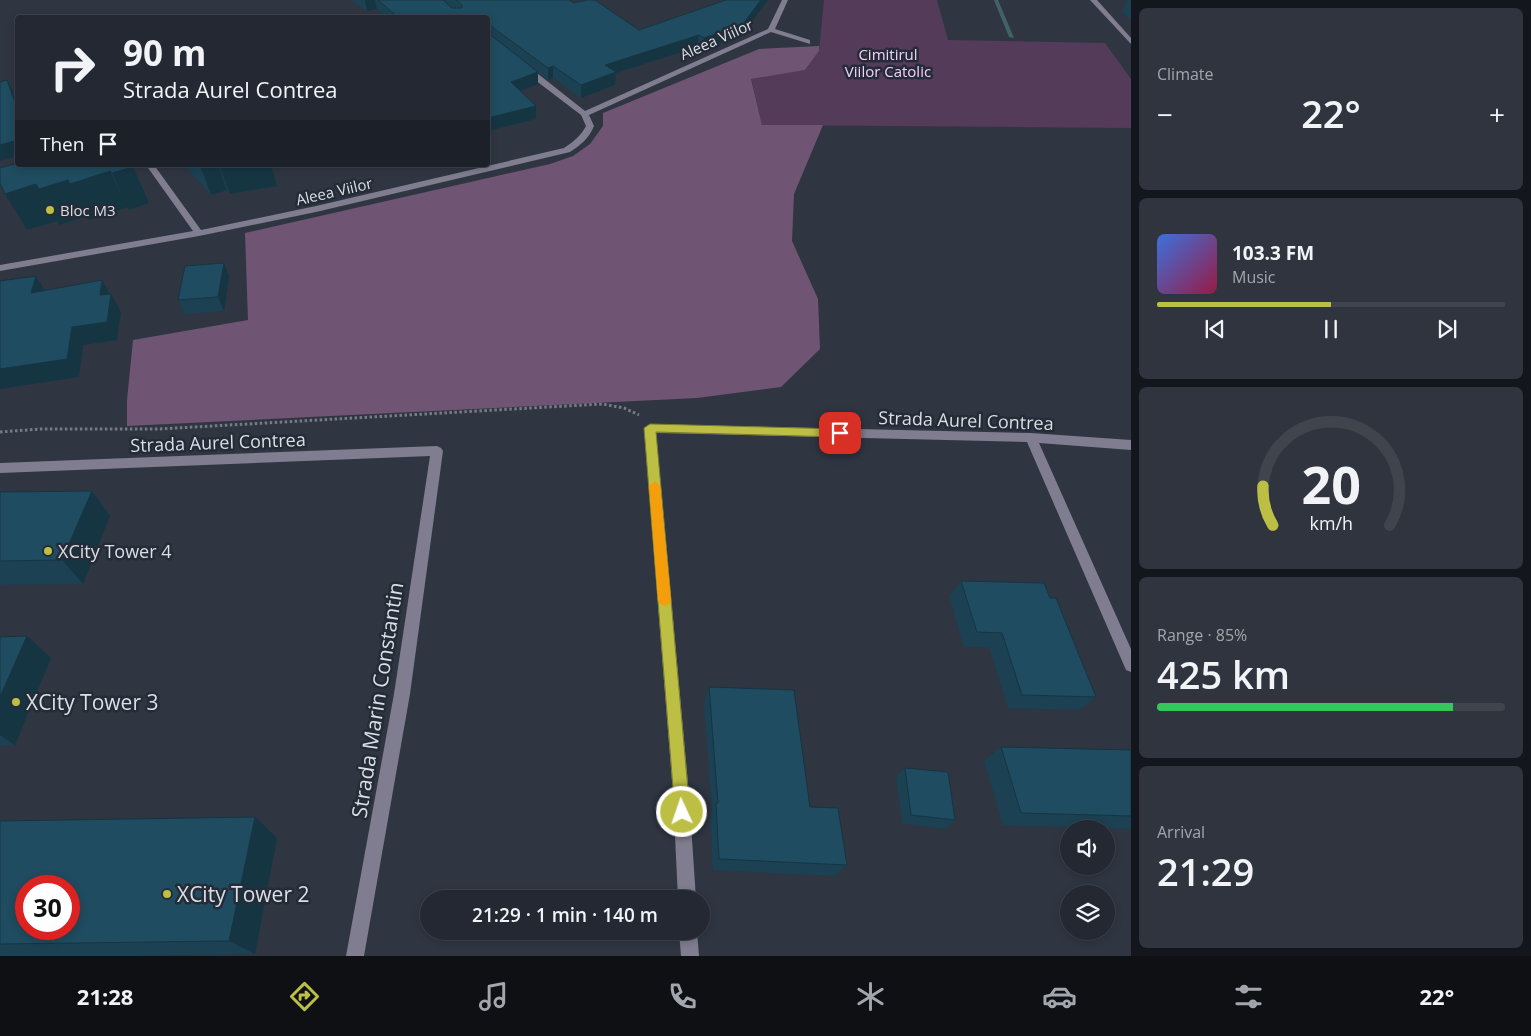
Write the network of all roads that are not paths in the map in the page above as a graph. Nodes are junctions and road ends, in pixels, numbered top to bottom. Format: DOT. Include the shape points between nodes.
graph roads {
  1 [pos="785,0"];
  2 [pos="1093,0"];
  3 [pos="772,30"];
  4 [pos="807,42"];
  5 [pos="1131,42"];
  6 [pos="517,62"];
  7 [pos="584,114"];
  8 [pos="151,167"];
  9 [pos="199,233"];
  10 [pos="0,268"];
  11 [pos="1031,438"];
  12 [pos="1131,445"];
  13 [pos="437,451"];
  14 [pos="0,468"];
  15 [pos="1131,665"];
  16 [pos="687,890"];
  17 [pos="689,940"];
  18 [pos="355,956"];
  19 [pos="690,956"];
  1 -- 3 [label="street, Aleea Viilor"];
  2 -- 5 [label="street"];
  3 -- 4 [label="street"];
  3 -- 7 [label="street, Aleea Viilor"];
  6 -- 7 [label="street"];
  7 -- 9 [label="street, Aleea Viilor" via="590,126 581,141 567,150"];
  8 -- 9 [label="street"];
  9 -- 10 [label="street, Aleea Viilor"];
  11 -- 12 [label="street, Strada Aurel Contrea"];
  11 -- 15 [label="street"];
  11 -- 16 [label="street, Strada Aurel Contrea" via="650,428 682,794"];
  13 -- 14 [label="street, Strada Aurel Contrea"];
  13 -- 18 [label="street, Strada Marin Constantin" via="402,694"];
  17 -- 19 [label="street"];
}
